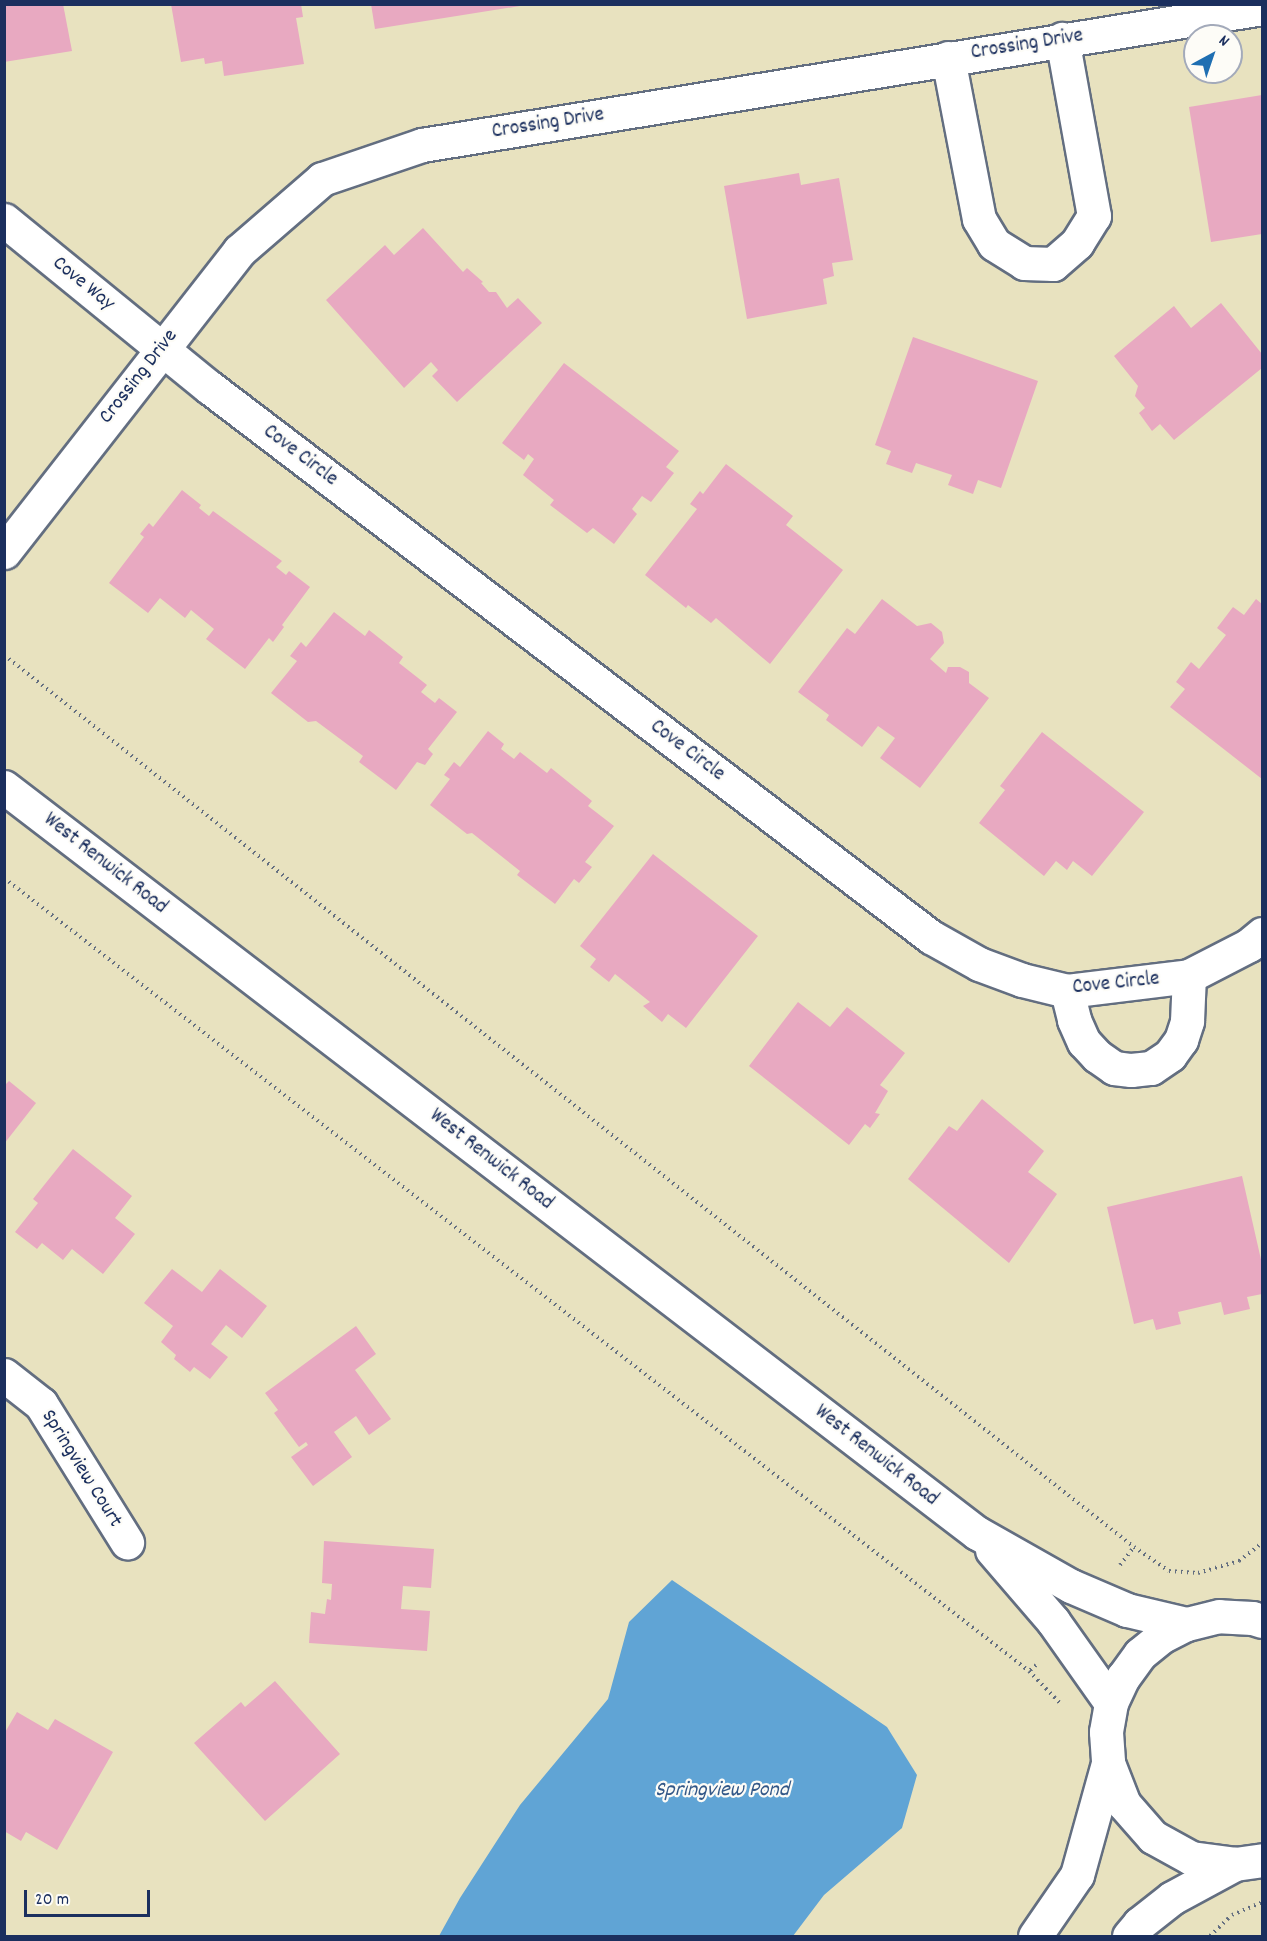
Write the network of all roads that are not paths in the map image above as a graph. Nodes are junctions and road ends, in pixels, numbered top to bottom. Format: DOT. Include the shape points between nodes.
graph roads {
  1 [pos="1263,8"];
  2 [pos="1062,39"];
  3 [pos="948,58"];
  4 [pos="4,220"];
  5 [pos="161,348"];
  6 [pos="4,552"];
  7 [pos="4,787"];
  8 [pos="1263,934"];
  9 [pos="1189,976"];
  10 [pos="1067,990"];
  11 [pos="4,1375"];
  12 [pos="977,1533"];
  13 [pos="127,1542"];
  14 [pos="1263,1621"];
  15 [pos="1186,1624"];
  16 [pos="1111,1703"];
  17 [pos="1108,1763"];
  18 [pos="1249,1862"];
  19 [pos="1035,1936"];
  20 [pos="1129,1936"];
  1 -- 2 [label="street, Crossing Drive"];
  2 -- 3 [label="street, Crossing Drive"];
  2 -- 3 [label="street" via="1094,216 1077,243 1053,264 1024,263 994,244 979,219"];
  3 -- 5 [label="street, Crossing Drive" via="422,145 322,180 239,251"];
  4 -- 5 [label="street, Cove Way"];
  5 -- 6 [label="street, Crossing Drive"];
  5 -- 10 [label="street, Cove Circle" via="932,937 979,964 1022,980"];
  7 -- 12 [label="street, West Renwick Road"];
  8 -- 9 [label="street, Cove Circle"];
  9 -- 10 [label="street, Cove Circle"];
  9 -- 10 [label="street" via="1188,1021 1170,1055 1151,1068 1114,1068 1097,1056 1081,1034"];
  11 -- 13 [label="street, Springview Court" via="41,1404"];
  12 -- 15 [label="street, West Renwick Road" via="1071,1586 1127,1610"];
  12 -- 16 [label="street, West Renwick Road" via="1053,1621"];
  14 -- 15 [label="street" via="1219,1616"];
  15 -- 16 [label="street" via="1161,1636 1140,1654"];
  16 -- 17 [label="street" via="1106,1732"];
  17 -- 18 [label="street" via="1124,1804 1152,1837 1191,1858"];
  17 -- 19 [label="street" via="1077,1875"];
  18 -- 20 [label="street" via="1172,1898"];
}
